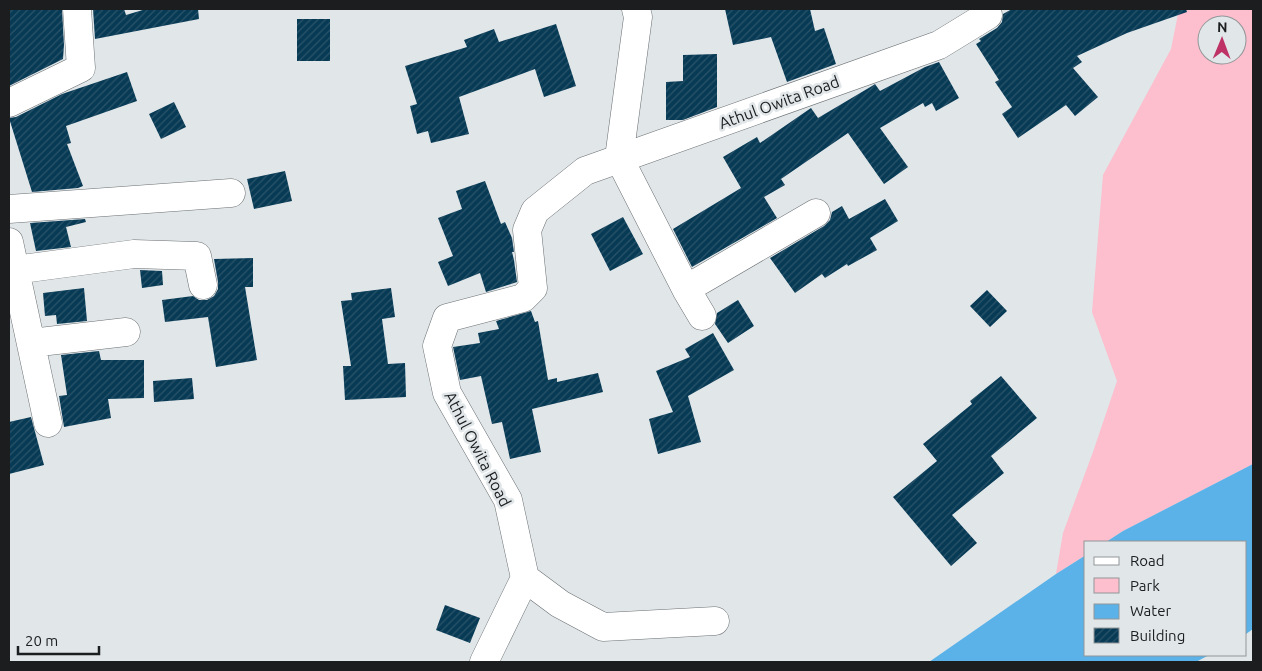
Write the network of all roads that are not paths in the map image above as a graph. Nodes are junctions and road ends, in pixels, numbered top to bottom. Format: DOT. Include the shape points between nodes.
graph roads {
  1 [pos="77,9"];
  2 [pos="636,9"];
  3 [pos="985,9"];
  4 [pos="9,103"];
  5 [pos="619,158"];
  6 [pos="232,193"];
  7 [pos="9,209"];
  8 [pos="816,213"];
  9 [pos="9,242"];
  10 [pos="14,270"];
  11 [pos="204,285"];
  12 [pos="686,289"];
  13 [pos="702,316"];
  14 [pos="126,332"];
  15 [pos="31,343"];
  16 [pos="48,423"];
  17 [pos="524,578"];
  18 [pos="715,621"];
  19 [pos="484,662"];
  1 -- 4 [label="street" via="81,68"];
  2 -- 5 [label="street" via="638,17"];
  3 -- 5 [label="street, Athul Owita Road" via="988,15 939,45"];
  5 -- 12 [label="street"];
  5 -- 17 [label="street, Athul Owita Road" via="585,171 535,211 527,230 533,288 523,298 447,318 437,346 447,393 508,500"];
  6 -- 7 [label="street"];
  8 -- 12 [label="street"];
  9 -- 10 [label="street"];
  10 -- 11 [label="street" via="134,254 197,256"];
  10 -- 15 [label="street"];
  12 -- 13 [label="street"];
  14 -- 15 [label="street"];
  15 -- 16 [label="street"];
  17 -- 18 [label="street" via="560,604 603,627"];
  17 -- 19 [label="street"];
}
